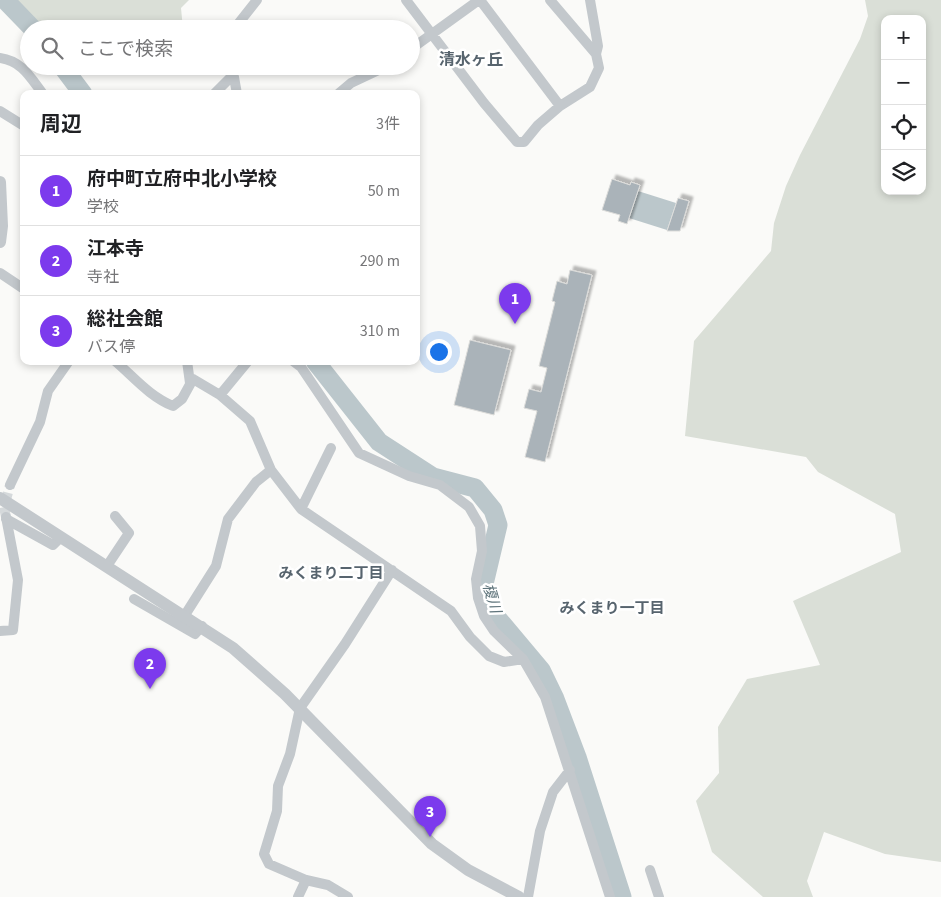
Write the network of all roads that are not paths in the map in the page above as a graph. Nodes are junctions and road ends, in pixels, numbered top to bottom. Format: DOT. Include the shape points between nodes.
graph roads {
  1 [pos="257,0"];
  2 [pos="406,0"];
  3 [pos="480,0"];
  4 [pos="550,0"];
  5 [pos="590,0"];
  6 [pos="241,20"];
  7 [pos="432,34"];
  8 [pos="420,43"];
  9 [pos="596,54"];
  10 [pos="0,58"];
  11 [pos="20,66"];
  12 [pos="28,75"];
  13 [pos="229,75"];
  14 [pos="234,75"];
  15 [pos="368,75"];
  16 [pos="40,90"];
  17 [pos="217,90"];
  18 [pos="236,90"];
  19 [pos="343,90"];
  20 [pos="560,106"];
  21 [pos="0,111"];
  22 [pos="20,124"];
  23 [pos="0,182"];
  24 [pos="0,242"];
  25 [pos="0,273"];
  26 [pos="20,286"];
  27 [pos="66,365"];
  28 [pos="119,365"];
  29 [pos="188,365"];
  30 [pos="245,365"];
  31 [pos="297,365"];
  32 [pos="190,383"];
  33 [pos="220,395"];
  34 [pos="331,448"];
  35 [pos="271,470"];
  36 [pos="10,485"];
  37 [pos="0,498"];
  38 [pos="301,509"];
  39 [pos="115,516"];
  40 [pos="61,537"];
  41 [pos="107,566"];
  42 [pos="392,570"];
  43 [pos="134,599"];
  44 [pos="185,616"];
  45 [pos="202,626"];
  46 [pos="0,632"];
  47 [pos="523,659"];
  48 [pos="300,708"];
  49 [pos="570,770"];
  50 [pos="650,870"];
  51 [pos="306,880"];
  52 [pos="298,897"];
  53 [pos="348,897"];
  54 [pos="519,897"];
  55 [pos="528,897"];
  56 [pos="610,897"];
  57 [pos="658,897"];
  1 -- 6 [label="street"];
  2 -- 7 [label="street"];
  3 -- 7 [label="street"];
  3 -- 20 [label="street"];
  4 -- 9 [label="street"];
  5 -- 9 [label="street" via="598,46"];
  7 -- 8 [label="street"];
  7 -- 20 [label="street" via="517,142 524,142"];
  9 -- 20 [label="street" via="598,68 590,87"];
  10 -- 11 [label="street" via="11,59"];
  12 -- 16 [label="street"];
  13 -- 17 [label="street"];
  14 -- 18 [label="street"];
  15 -- 19 [label="street"];
  21 -- 22 [label="street"];
  23 -- 24 [label="street"];
  25 -- 26 [label="street"];
  27 -- 36 [label="street" via="48,391 40,422"];
  28 -- 32 [label="street" via="141,387 173,406 182,399"];
  29 -- 32 [label="street"];
  30 -- 33 [label="street"];
  31 -- 47 [label="street" via="358,453 409,476 440,485 469,507 480,526 482,551 476,579 484,616 494,631"];
  32 -- 33 [label="street" via="193,379 198,380"];
  33 -- 35 [label="street" via="250,421"];
  34 -- 38 [label="street"];
  35 -- 38 [label="street"];
  35 -- 44 [label="street" via="256,482 228,519 216,566"];
  37 -- 40 [label="street"];
  38 -- 42 [label="street"];
  39 -- 41 [label="street" via="128,534"];
  40 -- 41 [label="street"];
  40 -- 46 [label="street" via="53,545 6,518 18,580 13,630"];
  41 -- 44 [label="street"];
  42 -- 47 [label="street" via="451,611 489,656 504,662"];
  42 -- 48 [label="street"];
  43 -- 45 [label="street" via="195,634"];
  44 -- 45 [label="street"];
  45 -- 48 [label="street" via="247,658"];
  47 -- 49 [label="street" via="544,697"];
  48 -- 51 [label="street" via="290,754 278,786 276,811 264,854 268,864"];
  48 -- 54 [label="street" via="432,844 468,870"];
  49 -- 55 [label="street" via="553,792 540,832"];
  49 -- 56 [label="street"];
  50 -- 57 [label="street"];
  51 -- 52 [label="street"];
  51 -- 53 [label="street" via="328,885"];
}
